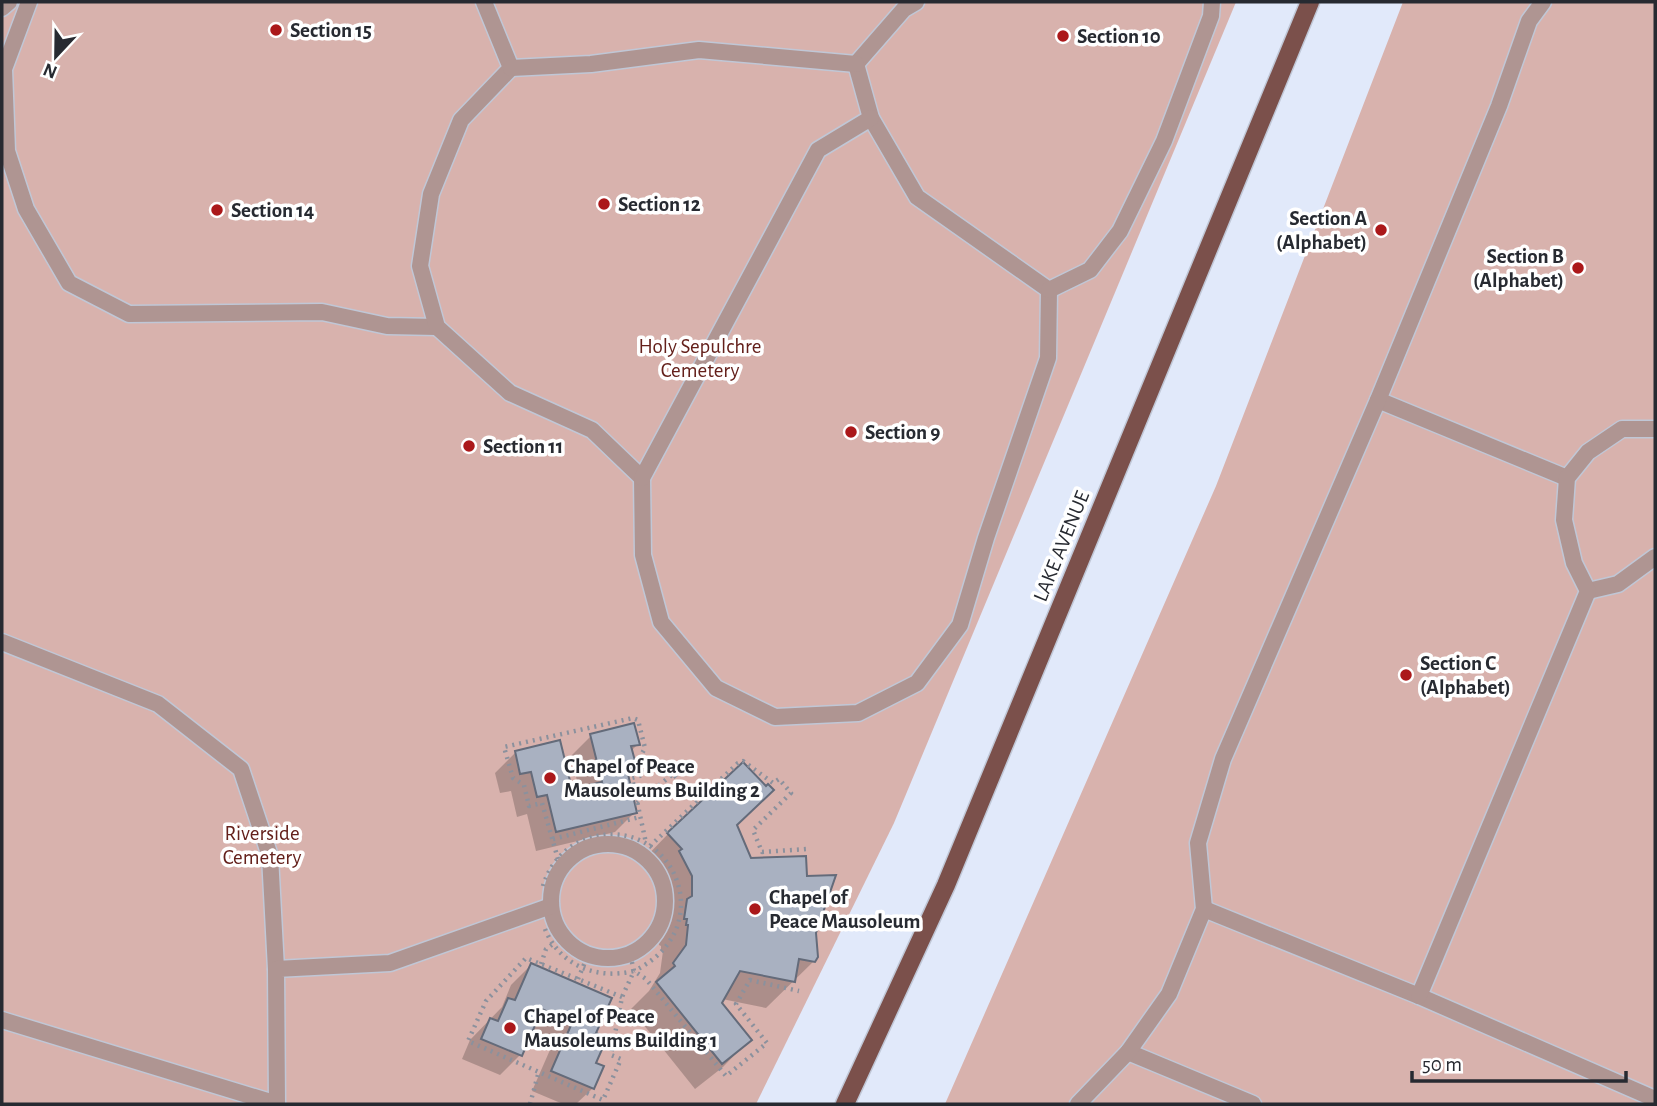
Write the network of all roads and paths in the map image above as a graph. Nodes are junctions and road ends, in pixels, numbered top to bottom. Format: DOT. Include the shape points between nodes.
graph roads {
  1 [pos="9,2"];
  2 [pos="29,2"];
  3 [pos="485,2"];
  4 [pos="916,2"];
  5 [pos="1212,2"];
  6 [pos="1310,2"];
  7 [pos="1543,2"];
  8 [pos="2,8"];
  9 [pos="856,64"];
  10 [pos="511,68"];
  11 [pos="871,118"];
  12 [pos="1049,290"];
  13 [pos="437,327"];
  14 [pos="1378,400"];
  15 [pos="1655,429"];
  16 [pos="642,478"];
  17 [pos="1567,478"];
  18 [pos="1655,557"];
  19 [pos="1588,591"];
  20 [pos="2,642"];
  21 [pos="698,801"];
  22 [pos="637,803"];
  23 [pos="640,817"];
  24 [pos="552,839"];
  25 [pos="648,845"];
  26 [pos="807,849"];
  27 [pos="558,859"];
  28 [pos="546,908"];
  29 [pos="1205,909"];
  30 [pos="553,944"];
  31 [pos="630,954"];
  32 [pos="585,962"];
  33 [pos="541,964"];
  34 [pos="276,969"];
  35 [pos="634,971"];
  36 [pos="578,979"];
  37 [pos="799,991"];
  38 [pos="1419,996"];
  39 [pos="622,997"];
  40 [pos="2,1020"];
  41 [pos="1128,1052"];
  42 [pos="539,1071"];
  43 [pos="1655,1099"];
  44 [pos="277,1104"];
  45 [pos="530,1104"];
  46 [pos="845,1104"];
  47 [pos="1079,1104"];
  48 [pos="1253,1104"];
  1 -- 8 [label="lane"];
  2 -- 13 [label="lane" via="4,69 7,150 26,209 69,283 129,314 322,312 387,326"];
  3 -- 10 [label="lane"];
  4 -- 9 [label="lane" via="904,9"];
  5 -- 12 [label="lane" via="1211,16 1164,141 1120,231 1090,270"];
  6 -- 46 [label="main road, LAKE AVENUE" via="951,873"];
  7 -- 14 [label="lane" via="1529,21 1499,106"];
  9 -- 10 [label="lane" via="699,50 591,64"];
  9 -- 11 [label="lane"];
  10 -- 13 [label="lane" via="461,120 431,194 420,267"];
  11 -- 12 [label="lane" via="917,197"];
  11 -- 16 [label="lane" via="818,150"];
  12 -- 16 [label="lane" via="1048,358 960,625 917,683 858,713 775,716 716,688 660,622 643,555"];
  13 -- 16 [label="lane" via="510,393 592,430"];
  14 -- 17 [label="lane"];
  14 -- 29 [label="lane" via="1223,759 1198,843"];
  15 -- 17 [label="lane" via="1622,429 1588,452"];
  17 -- 19 [label="lane" via="1564,520 1574,563"];
  18 -- 19 [label="lane" via="1618,584"];
  19 -- 38 [label="lane"];
  20 -- 34 [label="lane" via="158,704 241,769 271,856"];
  21 -- 22 [label="path" via="673,774"];
  21 -- 25 [label="path"];
  21 -- 26 [label="path" via="743,761 774,783 779,779 791,793 753,830 762,852"];
  22 -- 23 [label="path"];
  22 -- 24 [label="path" via="632,778 643,775 639,759 645,748 634,718 504,747 513,778 524,785 529,806 542,803"];
  23 -- 24 [label="path"];
  23 -- 25 [label="path"];
  24 -- 27 [label="path"];
  25 -- 27 [label="path" via="621,835 605,835 575,844"];
  25 -- 35 [label="path" via="671,868 680,890 681,913 670,943 654,960"];
  27 -- 28 [label="path" via="545,879"];
  28 -- 30 [label="path" via="543,922"];
  28 -- 31 [label="lane" via="560,869 574,855 610,844 628,848 645,858 664,891 658,928"];
  28 -- 32 [label="lane"];
  28 -- 34 [label="lane" via="390,963"];
  29 -- 38 [label="lane"];
  29 -- 41 [label="lane" via="1168,994"];
  30 -- 32 [label="path" via="561,954"];
  30 -- 33 [label="path"];
  31 -- 32 [label="lane"];
  31 -- 35 [label="path"];
  32 -- 35 [label="path" via="607,974"];
  32 -- 36 [label="path"];
  33 -- 36 [label="path"];
  33 -- 42 [label="path" via="526,958 486,1001 468,1041"];
  34 -- 44 [label="lane"];
  35 -- 37 [label="path" via="646,979 726,1076 767,1044 736,1004 750,980"];
  35 -- 39 [label="path"];
  36 -- 39 [label="path"];
  38 -- 43 [label="lane"];
  39 -- 42 [label="path" via="611,1055 621,1059 603,1100"];
  40 -- 44 [label="lane"];
  41 -- 47 [label="lane"];
  41 -- 48 [label="lane"];
  42 -- 45 [label="path"];
}
